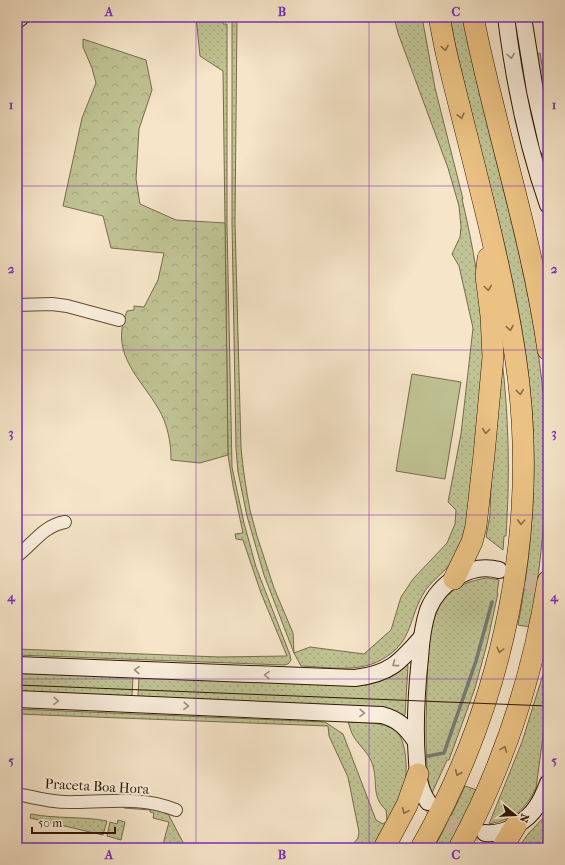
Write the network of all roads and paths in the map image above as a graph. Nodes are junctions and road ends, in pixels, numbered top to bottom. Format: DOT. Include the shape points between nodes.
graph roads {
  1 [pos="21,17"];
  2 [pos="439,17"];
  3 [pos="473,17"];
  4 [pos="506,17"];
  5 [pos="523,17"];
  6 [pos="17,20"];
  7 [pos="548,148"];
  8 [pos="509,170"];
  9 [pos="548,205"];
  10 [pos="491,235"];
  11 [pos="548,272"];
  12 [pos="17,305"];
  13 [pos="119,320"];
  14 [pos="548,350"];
  15 [pos="65,522"];
  16 [pos="17,556"];
  17 [pos="500,570"];
  18 [pos="454,579"];
  19 [pos="548,581"];
  20 [pos="422,637"];
  21 [pos="17,665"];
  22 [pos="17,699"];
  23 [pos="416,742"];
  24 [pos="418,774"];
  25 [pos="548,783"];
  26 [pos="17,794"];
  27 [pos="428,802"];
  28 [pos="176,810"];
  29 [pos="516,825"];
  30 [pos="485,833"];
  31 [pos="423,844"];
  32 [pos="384,848"];
  33 [pos="459,848"];
  34 [pos="502,848"];
  1 -- 6 [label="main road"];
  2 -- 10 [label="highway, one-way"];
  3 -- 8 [label="highway"];
  4 -- 9 [label="main road, one-way" via="524,122"];
  5 -- 7 [label="main road"];
  8 -- 11 [label="highway" via="538,237"];
  8 -- 14 [label="highway" via="532,263"];
  10 -- 18 [label="highway, one-way" via="486,276 493,357 484,455 476,526 472,542"];
  10 -- 31 [label="highway, one-way" via="515,354 520,398 523,460 520,537 512,599 496,669 480,720 457,778"];
  12 -- 13 [label="street" via="67,306"];
  15 -- 16 [label="street" via="54,524"];
  17 -- 18 [label="main road" via="480,569"];
  18 -- 20 [label="main road" via="435,596 428,610"];
  33 -- 19 [label="highway, one-way" via="496,772 515,720 537,642"];
  20 -- 21 [label="main road, one-way" via="395,665 371,676 355,678"];
  20 -- 23 [label="main road"];
  22 -- 23 [label="main road, one-way" via="382,714 398,721"];
  23 -- 24 [label="main road"];
  24 -- 27 [label="main road"];
  24 -- 32 [label="highway, one-way" via="404,812"];
  25 -- 29 [label="main road" via="537,807"];
  26 -- 28 [label="street, Praceta Boa Hora" via="58,802 132,800 161,804"];
  29 -- 30 [label="main road" via="499,832"];
  29 -- 34 [label="highway"];
}
